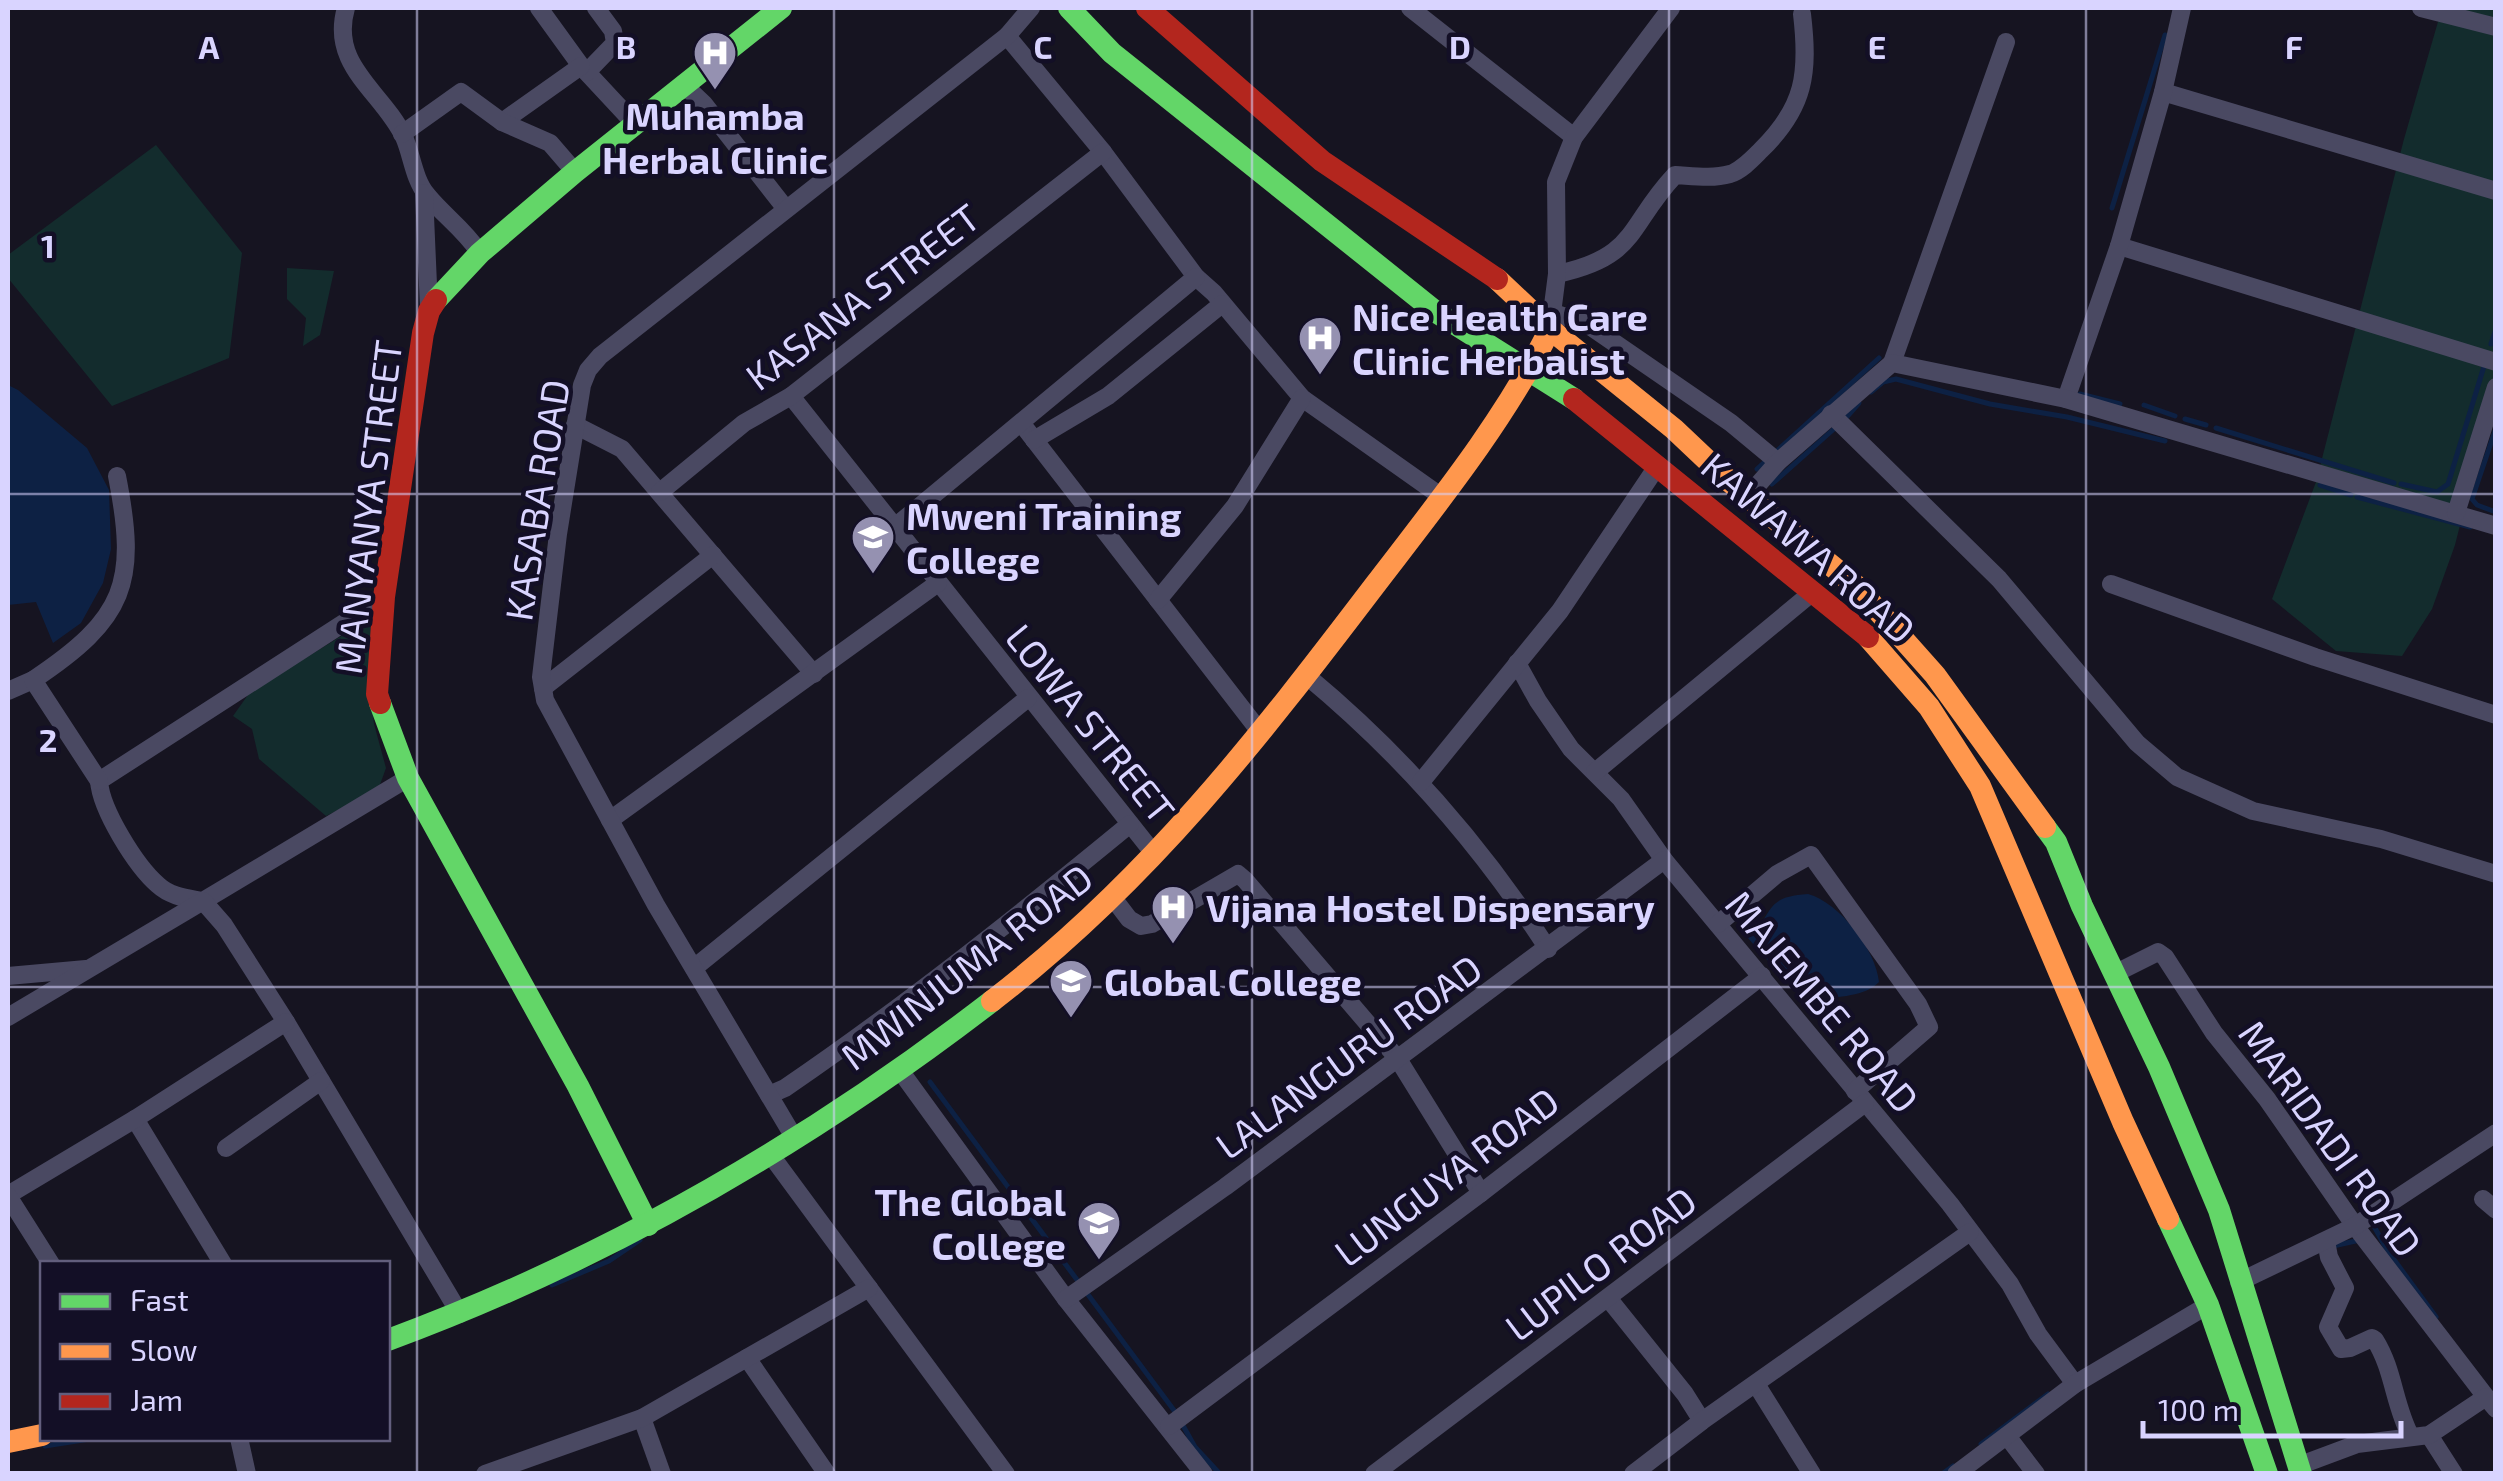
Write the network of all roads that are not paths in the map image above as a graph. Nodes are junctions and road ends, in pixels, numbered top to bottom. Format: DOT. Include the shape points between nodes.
graph roads {
  1 [pos="346,8"];
  2 [pos="539,8"];
  3 [pos="596,8"];
  4 [pos="781,8"];
  5 [pos="1032,8"];
  6 [pos="1069,8"];
  7 [pos="1147,8"];
  8 [pos="1410,8"];
  9 [pos="1671,8"];
  10 [pos="2182,8"];
  11 [pos="2421,8"];
  12 [pos="1802,14"];
  13 [pos="756,15"];
  14 [pos="2496,26"];
  15 [pos="1007,36"];
  16 [pos="2006,42"];
  17 [pos="584,69"];
  18 [pos="684,85"];
  19 [pos="2164,92"];
  20 [pos="502,122"];
  21 [pos="635,124"];
  22 [pos="402,134"];
  23 [pos="1574,137"];
  24 [pos="1103,152"];
  25 [pos="575,172"];
  26 [pos="2496,190"];
  27 [pos="424,193"];
  28 [pos="786,209"];
  29 [pos="2118,246"];
  30 [pos="480,253"];
  31 [pos="1557,274"];
  32 [pos="1196,277"];
  33 [pos="1222,304"];
  34 [pos="429,311"];
  35 [pos="1552,321"];
  36 [pos="2496,362"];
  37 [pos="1892,363"];
  38 [pos="1528,370"];
  39 [pos="2496,387"];
  40 [pos="791,396"];
  41 [pos="1302,398"];
  42 [pos="2066,399"];
  43 [pos="1831,414"];
  44 [pos="1022,424"];
  45 [pos="575,425"];
  46 [pos="1034,440"];
  47 [pos="1778,462"];
  48 [pos="1658,464"];
  49 [pos="117,476"];
  50 [pos="660,492"];
  51 [pos="1748,496"];
  52 [pos="1442,498"];
  53 [pos="2456,513"];
  54 [pos="896,526"];
  55 [pos="2496,526"];
  56 [pos="713,555"];
  57 [pos="938,583"];
  58 [pos="2111,584"];
  59 [pos="1814,590"];
  60 [pos="384,598"];
  61 [pos="1158,600"];
  62 [pos="1518,663"];
  63 [pos="814,674"];
  64 [pos="1307,676"];
  65 [pos="33,680"];
  66 [pos="543,688"];
  67 [pos="8,691"];
  68 [pos="1028,698"];
  69 [pos="2496,715"];
  70 [pos="1262,733"];
  71 [pos="1595,772"];
  72 [pos="105,778"];
  73 [pos="408,778"];
  74 [pos="1422,782"];
  75 [pos="610,820"];
  76 [pos="1130,824"];
  77 [pos="1155,855"];
  78 [pos="1664,860"];
  79 [pos="2496,874"];
  80 [pos="1112,898"];
  81 [pos="203,901"];
  82 [pos="1718,924"];
  83 [pos="1548,948"];
  84 [pos="694,968"];
  85 [pos="92,969"];
  86 [pos="2116,974"];
  87 [pos="8,976"];
  88 [pos="1762,976"];
  89 [pos="8,1018"];
  90 [pos="286,1022"];
  91 [pos="1398,1059"];
  92 [pos="899,1069"];
  93 [pos="321,1081"];
  94 [pos="769,1095"];
  95 [pos="1860,1098"];
  96 [pos="135,1119"];
  97 [pos="2496,1133"];
  98 [pos="795,1140"];
  99 [pos="226,1148"];
  100 [pos="770,1154"];
  101 [pos="1481,1192"];
  102 [pos="8,1196"];
  103 [pos="648,1225"];
  104 [pos="2355,1226"];
  105 [pos="1970,1232"];
  106 [pos="2326,1241"];
  107 [pos="50,1261"];
  108 [pos="221,1261"];
  109 [pos="2240,1282"];
  110 [pos="869,1288"];
  111 [pos="1608,1298"];
  112 [pos="1066,1299"];
  113 [pos="2208,1305"];
  114 [pos="460,1314"];
  115 [pos="390,1339"];
  116 [pos="748,1358"];
  117 [pos="1756,1384"];
  118 [pos="2076,1384"];
  119 [pos="2490,1396"];
  120 [pos="642,1418"];
  121 [pos="1702,1422"];
  122 [pos="1168,1426"];
  123 [pos="40,1435"];
  124 [pos="2008,1436"];
  125 [pos="2420,1436"];
  126 [pos="239,1441"];
  127 [pos="8,1442"];
  128 [pos="2299,1470"];
  129 [pos="1004,1472"];
  130 [pos="488,1473"];
  131 [pos="247,1474"];
  132 [pos="662,1474"];
  133 [pos="827,1474"];
  134 [pos="1204,1474"];
  135 [pos="1374,1474"];
  136 [pos="1633,1474"];
  137 [pos="1812,1474"];
  138 [pos="1956,1474"];
  139 [pos="2036,1474"];
  140 [pos="2267,1474"];
  141 [pos="2454,1474"];
  1 -- 22 [label="street" via="340,26 354,70"];
  2 -- 17 [label="street"];
  3 -- 17 [label="street" via="615,43"];
  4 -- 13 [label="main road, MANYANYA STREET"];
  5 -- 15 [label="street, KASABA ROAD"];
  6 -- 38 [label="main road, KAWAWA ROAD" via="1112,53 1233,152 1436,312"];
  7 -- 35 [label="main road, KAWAWA ROAD" via="1322,162"];
  8 -- 23 [label="street"];
  9 -- 23 [label="street"];
  10 -- 19 [label="street"];
  11 -- 14 [label="street"];
  12 -- 31 [label="street" via="1807,58 1783,128 1735,173 1675,175 1633,235 1609,256"];
  13 -- 18 [label="main road, MANYANYA STREET"];
  15 -- 24 [label="street"];
  15 -- 28 [label="street, KASABA ROAD"];
  16 -- 37 [label="street"];
  17 -- 20 [label="street"];
  17 -- 21 [label="street"];
  18 -- 21 [label="main road, MANYANYA STREET"];
  18 -- 28 [label="street"];
  19 -- 26 [label="street"];
  19 -- 29 [label="street"];
  20 -- 22 [label="street" via="461,92"];
  20 -- 25 [label="street" via="550,143"];
  21 -- 25 [label="main road, MANYANYA STREET"];
  22 -- 27 [label="street"];
  23 -- 31 [label="street" via="1556,182"];
  24 -- 32 [label="street"];
  24 -- 40 [label="street, KASANA STREET"];
  25 -- 30 [label="main road, MANYANYA STREET"];
  27 -- 30 [label="street"];
  27 -- 34 [label="street"];
  28 -- 45 [label="street, KASABA ROAD" via="600,356 582,386"];
  29 -- 36 [label="street"];
  29 -- 42 [label="street"];
  30 -- 34 [label="main road, MANYANYA STREET"];
  31 -- 35 [label="street"];
  32 -- 33 [label="street"];
  32 -- 44 [label="street"];
  33 -- 41 [label="street"];
  33 -- 46 [label="street" via="1108,396"];
  34 -- 60 [label="main road, MANYANYA STREET"];
  35 -- 38 [label="main road, MWINJUMA ROAD"];
  35 -- 47 [label="street" via="1587,324"];
  35 -- 51 [label="main road, KAWAWA ROAD"];
  37 -- 42 [label="street"];
  37 -- 43 [label="street"];
  38 -- 48 [label="main road, KAWAWA ROAD"];
  38 -- 52 [label="main road, MWINJUMA ROAD"];
  39 -- 53 [label="street"];
  40 -- 50 [label="street, KASANA STREET" via="744,422"];
  40 -- 54 [label="street, LOWA STREET"];
  41 -- 52 [label="street"];
  41 -- 61 [label="street" via="1234,506"];
  42 -- 53 [label="street"];
  43 -- 47 [label="street"];
  43 -- 79 [label="street" via="1999,579 2136,743 2177,777 2254,810"];
  44 -- 46 [label="street"];
  44 -- 54 [label="street"];
  45 -- 50 [label="street" via="622,449"];
  45 -- 66 [label="street, KASABA ROAD"];
  46 -- 61 [label="street"];
  47 -- 51 [label="street"];
  48 -- 59 [label="main road, KAWAWA ROAD"];
  48 -- 62 [label="street" via="1560,612"];
  49 -- 65 [label="street" via="127,540 123,586 93,631"];
  50 -- 56 [label="street"];
  51 -- 86 [label="main road, KAWAWA ROAD" via="1855,585 1936,675 2056,842"];
  52 -- 64 [label="main road, MWINJUMA ROAD"];
  53 -- 55 [label="street"];
  54 -- 57 [label="street, LOWA STREET"];
  56 -- 63 [label="street"];
  56 -- 66 [label="street"];
  57 -- 63 [label="street"];
  57 -- 68 [label="street, LOWA STREET"];
  58 -- 69 [label="street"];
  59 -- 71 [label="street"];
  59 -- 113 [label="main road, KAWAWA ROAD" via="1899,669 1980,786"];
  60 -- 72 [label="street"];
  60 -- 73 [label="main road, MANYANYA STREET" via="378,694"];
  61 -- 70 [label="street"];
  62 -- 71 [label="street, MAJEMBE ROAD" via="1552,722"];
  62 -- 74 [label="street"];
  63 -- 75 [label="street"];
  64 -- 70 [label="main road, MWINJUMA ROAD"];
  64 -- 74 [label="street"];
  65 -- 67 [label="street"];
  65 -- 72 [label="street"];
  66 -- 75 [label="street, KASABA ROAD"];
  68 -- 76 [label="street, LOWA STREET"];
  68 -- 84 [label="street"];
  70 -- 77 [label="main road, MWINJUMA ROAD"];
  71 -- 78 [label="street, MAJEMBE ROAD"];
  72 -- 81 [label="street" via="105,806 158,885"];
  73 -- 81 [label="street"];
  73 -- 103 [label="main road, MANYANYA STREET"];
  74 -- 83 [label="street"];
  75 -- 84 [label="street, KASABA ROAD"];
  76 -- 77 [label="street, LOWA STREET"];
  76 -- 94 [label="street" via="919,993"];
  77 -- 80 [label="main road, MWINJUMA ROAD"];
  78 -- 82 [label="street, MAJEMBE ROAD"];
  78 -- 83 [label="street, LALANGURU ROAD"];
  80 -- 91 [label="street" via="1128,919 1152,924 1238,874"];
  80 -- 92 [label="main road, MWINJUMA ROAD" via="1004,992"];
  81 -- 85 [label="street"];
  81 -- 90 [label="street"];
  82 -- 88 [label="street, MAJEMBE ROAD"];
  82 -- 95 [label="street, LUPILO ROAD" via="1777,874 1812,856 1928,1027"];
  83 -- 91 [label="street, LALANGURU ROAD"];
  84 -- 94 [label="street, KASABA ROAD"];
  85 -- 87 [label="street"];
  85 -- 89 [label="street"];
  86 -- 104 [label="street, MARIDADI ROAD" via="2158,952 2166,958"];
  86 -- 109 [label="main road, KAWAWA ROAD" via="2219,1210"];
  88 -- 95 [label="street, MAJEMBE ROAD"];
  88 -- 101 [label="street, LUNGUYA ROAD"];
  90 -- 93 [label="street"];
  90 -- 96 [label="street"];
  91 -- 101 [label="street"];
  91 -- 112 [label="street, LALANGURU ROAD"];
  92 -- 98 [label="main road, MWINJUMA ROAD"];
  92 -- 112 [label="street"];
  93 -- 99 [label="street"];
  93 -- 114 [label="street"];
  94 -- 98 [label="street, KASABA ROAD"];
  95 -- 105 [label="street, MAJEMBE ROAD"];
  95 -- 111 [label="street, LUPILO ROAD"];
  96 -- 102 [label="street"];
  96 -- 108 [label="street"];
  97 -- 104 [label="street"];
  98 -- 100 [label="main road, MWINJUMA ROAD"];
  100 -- 103 [label="main road, MWINJUMA ROAD"];
  100 -- 110 [label="street"];
  101 -- 122 [label="street, LUNGUYA ROAD"];
  102 -- 107 [label="street"];
  103 -- 114 [label="main road, MWINJUMA ROAD"];
  104 -- 106 [label="street"];
  104 -- 119 [label="street, MARIDADI ROAD"];
  105 -- 117 [label="street"];
  105 -- 118 [label="street, MAJEMBE ROAD"];
  106 -- 109 [label="street"];
  106 -- 125 [label="street" via="2345,1288 2328,1327 2341,1349 2375,1340 2400,1414"];
  109 -- 128 [label="main road, KAWAWA ROAD"];
  110 -- 116 [label="street"];
  110 -- 129 [label="street"];
  111 -- 121 [label="street"];
  111 -- 135 [label="street, LUPILO ROAD"];
  112 -- 122 [label="street"];
  113 -- 118 [label="street"];
  113 -- 140 [label="main road, KAWAWA ROAD"];
  114 -- 115 [label="main road, MWINJUMA ROAD"];
  116 -- 120 [label="street"];
  116 -- 133 [label="street"];
  117 -- 121 [label="street"];
  117 -- 137 [label="street"];
  118 -- 124 [label="street"];
  119 -- 125 [label="street"];
  120 -- 130 [label="street"];
  120 -- 132 [label="street"];
  121 -- 136 [label="street"];
  122 -- 134 [label="street"];
  123 -- 127 [label="main road"];
  124 -- 138 [label="street"];
  124 -- 139 [label="street"];
  125 -- 128 [label="street" via="2357,1444"];
  125 -- 141 [label="street"];
  126 -- 131 [label="street"];
}
